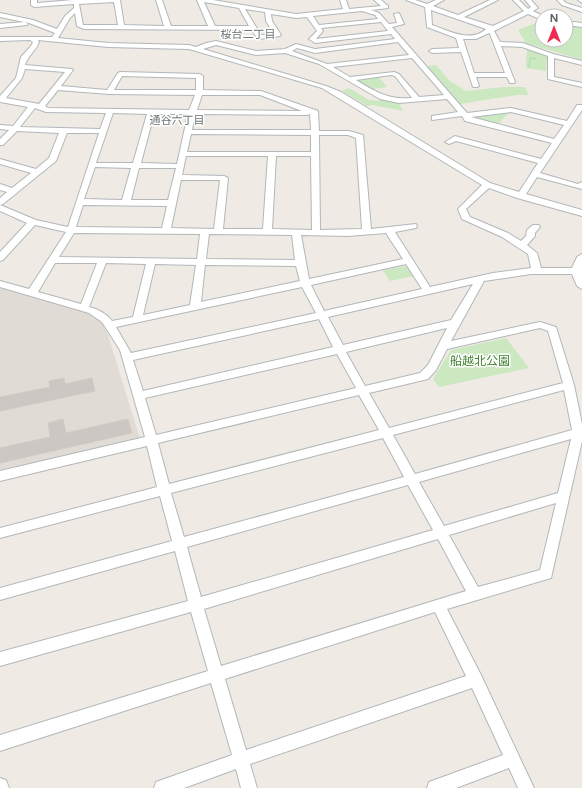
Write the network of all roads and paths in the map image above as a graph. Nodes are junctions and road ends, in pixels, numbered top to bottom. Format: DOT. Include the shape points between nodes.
graph roads {
  1 [pos="34,0"];
  2 [pos="116,0"];
  3 [pos="160,0"];
  4 [pos="201,0"];
  5 [pos="343,0"];
  6 [pos="377,0"];
  7 [pos="409,0"];
  8 [pos="441,0"];
  9 [pos="494,0"];
  10 [pos="516,0"];
  11 [pos="528,0"];
  12 [pos="560,0"];
  13 [pos="76,4"];
  14 [pos="428,6"];
  15 [pos="241,7"];
  16 [pos="364,10"];
  17 [pos="582,10"];
  18 [pos="347,11"];
  19 [pos="527,11"];
  20 [pos="268,12"];
  21 [pos="397,14"];
  22 [pos="534,14"];
  23 [pos="0,15"];
  24 [pos="309,15"];
  25 [pos="458,17"];
  26 [pos="384,23"];
  27 [pos="14,25"];
  28 [pos="0,26"];
  29 [pos="168,27"];
  30 [pos="212,27"];
  31 [pos="317,27"];
  32 [pos="122,28"];
  33 [pos="253,28"];
  34 [pos="489,29"];
  35 [pos="392,32"];
  36 [pos="57,35"];
  37 [pos="458,37"];
  38 [pos="11,38"];
  39 [pos="31,38"];
  40 [pos="43,38"];
  41 [pos="0,39"];
  42 [pos="399,40"];
  43 [pos="498,44"];
  44 [pos="530,48"];
  45 [pos="197,49"];
  46 [pos="462,50"];
  47 [pos="286,51"];
  48 [pos="432,51"];
  49 [pos="551,55"];
  50 [pos="413,56"];
  51 [pos="582,63"];
  52 [pos="327,66"];
  53 [pos="22,67"];
  54 [pos="529,67"];
  55 [pos="471,75"];
  56 [pos="349,79"];
  57 [pos="582,85"];
  58 [pos="475,86"];
  59 [pos="56,88"];
  60 [pos="109,92"];
  61 [pos="199,93"];
  62 [pos="449,97"];
  63 [pos="1,99"];
  64 [pos="417,100"];
  65 [pos="33,105"];
  66 [pos="41,107"];
  67 [pos="582,108"];
  68 [pos="110,111"];
  69 [pos="151,111"];
  70 [pos="192,112"];
  71 [pos="315,113"];
  72 [pos="464,115"];
  73 [pos="435,118"];
  74 [pos="568,124"];
  75 [pos="0,127"];
  76 [pos="15,129"];
  77 [pos="104,131"];
  78 [pos="64,132"];
  79 [pos="188,132"];
  80 [pos="317,133"];
  81 [pos="449,142"];
  82 [pos="556,142"];
  83 [pos="0,143"];
  84 [pos="183,154"];
  85 [pos="272,154"];
  86 [pos="316,154"];
  87 [pos="0,161"];
  88 [pos="543,162"];
  89 [pos="92,165"];
  90 [pos="136,165"];
  91 [pos="181,166"];
  92 [pos="37,172"];
  93 [pos="535,174"];
  94 [pos="178,177"];
  95 [pos="582,184"];
  96 [pos="487,185"];
  97 [pos="0,187"];
  98 [pos="14,191"];
  99 [pos="520,196"];
  100 [pos="0,202"];
  101 [pos="79,202"];
  102 [pos="126,202"];
  103 [pos="173,203"];
  104 [pos="0,208"];
  105 [pos="582,213"];
  106 [pos="33,222"];
  107 [pos="413,226"];
  108 [pos="536,226"];
  109 [pos="71,230"];
  110 [pos="389,230"];
  111 [pos="166,231"];
  112 [pos="205,231"];
  113 [pos="218,231"];
  114 [pos="367,231"];
  115 [pos="268,232"];
  116 [pos="316,232"];
  117 [pos="296,233"];
  118 [pos="521,246"];
  119 [pos="582,256"];
  120 [pos="0,258"];
  121 [pos="54,260"];
  122 [pos="103,260"];
  123 [pos="151,261"];
  124 [pos="408,261"];
  125 [pos="201,262"];
  126 [pos="300,263"];
  127 [pos="537,272"];
  128 [pos="579,272"];
  129 [pos="481,279"];
  130 [pos="305,282"];
  131 [pos="0,284"];
  132 [pos="582,286"];
  133 [pos="427,290"];
  134 [pos="32,293"];
  135 [pos="195,307"];
  136 [pos="84,308"];
  137 [pos="322,315"];
  138 [pos="137,319"];
  139 [pos="455,323"];
  140 [pos="110,324"];
  141 [pos="443,346"];
  142 [pos="340,350"];
  143 [pos="127,358"];
  144 [pos="569,385"];
  145 [pos="363,390"];
  146 [pos="138,396"];
  147 [pos="386,433"];
  148 [pos="578,433"];
  149 [pos="152,441"];
  150 [pos="0,476"];
  151 [pos="411,478"];
  152 [pos="164,489"];
  153 [pos="564,496"];
  154 [pos="440,531"];
  155 [pos="0,533"];
  156 [pos="179,544"];
  157 [pos="0,594"];
  158 [pos="475,594"];
  159 [pos="196,605"];
  160 [pos="438,605"];
  161 [pos="0,659"];
  162 [pos="216,674"];
  163 [pos="476,680"];
  164 [pos="0,743"];
  165 [pos="241,759"];
  166 [pos="512,759"];
  167 [pos="162,788"];
  168 [pos="249,788"];
  169 [pos="435,788"];
  170 [pos="526,788"];
  1 -- 13 [label="street" via="34,5"];
  2 -- 13 [label="street"];
  2 -- 32 [label="street"];
  3 -- 29 [label="street"];
  4 -- 15 [label="street"];
  4 -- 30 [label="street"];
  5 -- 18 [label="street"];
  6 -- 16 [label="street" via="386,7"];
  7 -- 14 [label="street"];
  8 -- 14 [label="street"];
  9 -- 25 [label="street"];
  10 -- 19 [label="street"];
  11 -- 19 [label="street" via="535,8"];
  12 -- 17 [label="street"];
  13 -- 32 [label="street" via="80,26"];
  13 -- 36 [label="street"];
  14 -- 25 [label="street"];
  14 -- 37 [label="street" via="429,26"];
  15 -- 20 [label="street"];
  15 -- 33 [label="street"];
  16 -- 18 [label="street"];
  16 -- 26 [label="street" via="377,14"];
  18 -- 24 [label="street"];
  19 -- 22 [label="street"];
  19 -- 34 [label="street"];
  20 -- 24 [label="street" via="287,16"];
  20 -- 33 [label="street" via="269,21 278,35 259,37"];
  21 -- 26 [label="street" via="401,24"];
  23 -- 36 [label="street" via="31,21"];
  24 -- 31 [label="street"];
  25 -- 34 [label="street"];
  26 -- 31 [label="street"];
  26 -- 35 [label="street"];
  27 -- 28 [label="street"];
  27 -- 38 [label="street"];
  27 -- 40 [label="street" via="28,24 44,30 48,34"];
  29 -- 30 [label="street"];
  29 -- 32 [label="street"];
  30 -- 33 [label="street"];
  31 -- 35 [label="street" via="320,31 312,39 315,41"];
  34 -- 37 [label="street" via="476,37"];
  34 -- 43 [label="street" via="494,33"];
  35 -- 42 [label="street"];
  36 -- 40 [label="street"];
  36 -- 45 [label="street" via="108,45 175,46"];
  37 -- 46 [label="street"];
  38 -- 39 [label="street"];
  38 -- 41 [label="street"];
  39 -- 40 [label="street"];
  39 -- 53 [label="street" via="36,42 24,57"];
  42 -- 47 [label="street" via="315,51 296,46"];
  42 -- 50 [label="street"];
  43 -- 44 [label="street" via="523,45"];
  43 -- 55 [label="street" via="511,79"];
  44 -- 49 [label="street"];
  44 -- 54 [label="path"];
  45 -- 47 [label="street" via="216,43 256,53"];
  45 -- 96 [label="street" via="324,87"];
  46 -- 48 [label="street"];
  46 -- 55 [label="street"];
  47 -- 52 [label="street"];
  49 -- 51 [label="street"];
  49 -- 57 [label="street" via="550,78"];
  50 -- 52 [label="street"];
  50 -- 62 [label="street"];
  52 -- 56 [label="street"];
  53 -- 59 [label="street" via="70,70"];
  53 -- 63 [label="street" via="19,78"];
  55 -- 58 [label="street"];
  56 -- 64 [label="street" via="380,97 399,101"];
  56 -- 64 [label="street" via="392,73"];
  59 -- 60 [label="street"];
  59 -- 66 [label="street"];
  60 -- 61 [label="street"];
  60 -- 61 [label="street" via="120,74 200,76"];
  61 -- 70 [label="street"];
  61 -- 71 [label="street" via="261,93"];
  62 -- 64 [label="street"];
  62 -- 72 [label="street"];
  63 -- 65 [label="street"];
  65 -- 66 [label="street"];
  65 -- 76 [label="street"];
  66 -- 68 [label="street" via="46,110"];
  67 -- 74 [label="street" via="580,107"];
  68 -- 69 [label="street"];
  68 -- 77 [label="street"];
  69 -- 70 [label="street"];
  69 -- 90 [label="street"];
  70 -- 71 [label="street"];
  70 -- 79 [label="street"];
  71 -- 80 [label="street"];
  72 -- 73 [label="street"];
  72 -- 74 [label="street" via="511,110"];
  72 -- 82 [label="street" via="468,119"];
  74 -- 82 [label="street"];
  75 -- 76 [label="street"];
  76 -- 78 [label="street"];
  76 -- 83 [label="street"];
  77 -- 78 [label="street"];
  77 -- 89 [label="street"];
  78 -- 92 [label="street" via="53,159"];
  79 -- 80 [label="street"];
  79 -- 84 [label="street"];
  80 -- 86 [label="street"];
  80 -- 114 [label="street" via="349,133 360,137"];
  81 -- 88 [label="street" via="455,138"];
  82 -- 88 [label="street"];
  84 -- 85 [label="street"];
  84 -- 91 [label="street"];
  85 -- 86 [label="street"];
  85 -- 115 [label="street"];
  86 -- 116 [label="street"];
  87 -- 92 [label="street"];
  88 -- 93 [label="street"];
  89 -- 90 [label="street"];
  89 -- 101 [label="street"];
  90 -- 91 [label="street"];
  90 -- 102 [label="street"];
  91 -- 94 [label="street"];
  92 -- 98 [label="street"];
  93 -- 95 [label="street" via="580,187"];
  93 -- 99 [label="street"];
  94 -- 103 [label="street"];
  94 -- 113 [label="street" via="224,178"];
  96 -- 99 [label="street"];
  96 -- 118 [label="street" via="462,210 466,219 505,235"];
  97 -- 98 [label="street"];
  98 -- 100 [label="street"];
  99 -- 105 [label="street"];
  101 -- 102 [label="street"];
  101 -- 109 [label="street"];
  102 -- 103 [label="street"];
  103 -- 111 [label="street"];
  104 -- 106 [label="street"];
  106 -- 109 [label="street"];
  106 -- 120 [label="street"];
  107 -- 110 [label="street"];
  108 -- 118 [label="street"];
  109 -- 111 [label="street"];
  109 -- 121 [label="street"];
  110 -- 114 [label="street"];
  110 -- 124 [label="street"];
  111 -- 112 [label="street"];
  112 -- 113 [label="street"];
  112 -- 125 [label="street"];
  113 -- 115 [label="street"];
  114 -- 116 [label="street"];
  115 -- 117 [label="street"];
  116 -- 117 [label="street"];
  117 -- 126 [label="street"];
  118 -- 127 [label="street" via="532,253"];
  119 -- 128 [label="street" via="577,263"];
  121 -- 122 [label="street"];
  121 -- 134 [label="street"];
  122 -- 123 [label="street"];
  122 -- 136 [label="street"];
  123 -- 125 [label="street"];
  123 -- 138 [label="street"];
  124 -- 130 [label="street"];
  124 -- 133 [label="street"];
  125 -- 126 [label="street"];
  125 -- 135 [label="street"];
  126 -- 130 [label="street"];
  127 -- 128 [label="street"];
  127 -- 129 [label="street" via="500,274"];
  128 -- 132 [label="street"];
  129 -- 133 [label="street"];
  129 -- 139 [label="street"];
  130 -- 135 [label="street"];
  130 -- 137 [label="street"];
  131 -- 134 [label="street"];
  133 -- 137 [label="street"];
  134 -- 136 [label="street"];
  135 -- 138 [label="street"];
  136 -- 140 [label="street" via="93,311"];
  137 -- 142 [label="street"];
  137 -- 143 [label="street"];
  138 -- 140 [label="street"];
  139 -- 141 [label="street"];
  139 -- 142 [label="street"];
  140 -- 143 [label="street"];
  141 -- 144 [label="street" via="540,325 552,329"];
  141 -- 145 [label="street" via="424,376"];
  142 -- 145 [label="street"];
  142 -- 146 [label="street"];
  143 -- 146 [label="street"];
  144 -- 147 [label="street"];
  144 -- 148 [label="street"];
  145 -- 147 [label="street"];
  145 -- 149 [label="street"];
  146 -- 149 [label="street"];
  147 -- 151 [label="street"];
  147 -- 152 [label="street"];
  148 -- 151 [label="street"];
  148 -- 153 [label="street"];
  149 -- 150 [label="street"];
  149 -- 152 [label="street"];
  151 -- 154 [label="street"];
  151 -- 156 [label="street"];
  152 -- 155 [label="street"];
  152 -- 156 [label="street"];
  153 -- 154 [label="street"];
  153 -- 158 [label="street" via="546,574"];
  154 -- 158 [label="street"];
  154 -- 159 [label="street"];
  156 -- 157 [label="street"];
  156 -- 159 [label="street"];
  158 -- 160 [label="street"];
  159 -- 161 [label="street"];
  159 -- 162 [label="street"];
  160 -- 162 [label="street"];
  160 -- 163 [label="street"];
  162 -- 164 [label="street"];
  162 -- 165 [label="street"];
  163 -- 165 [label="street"];
  163 -- 166 [label="street"];
  165 -- 167 [label="street"];
  165 -- 168 [label="street"];
  166 -- 169 [label="street"];
  166 -- 170 [label="street"];
}
